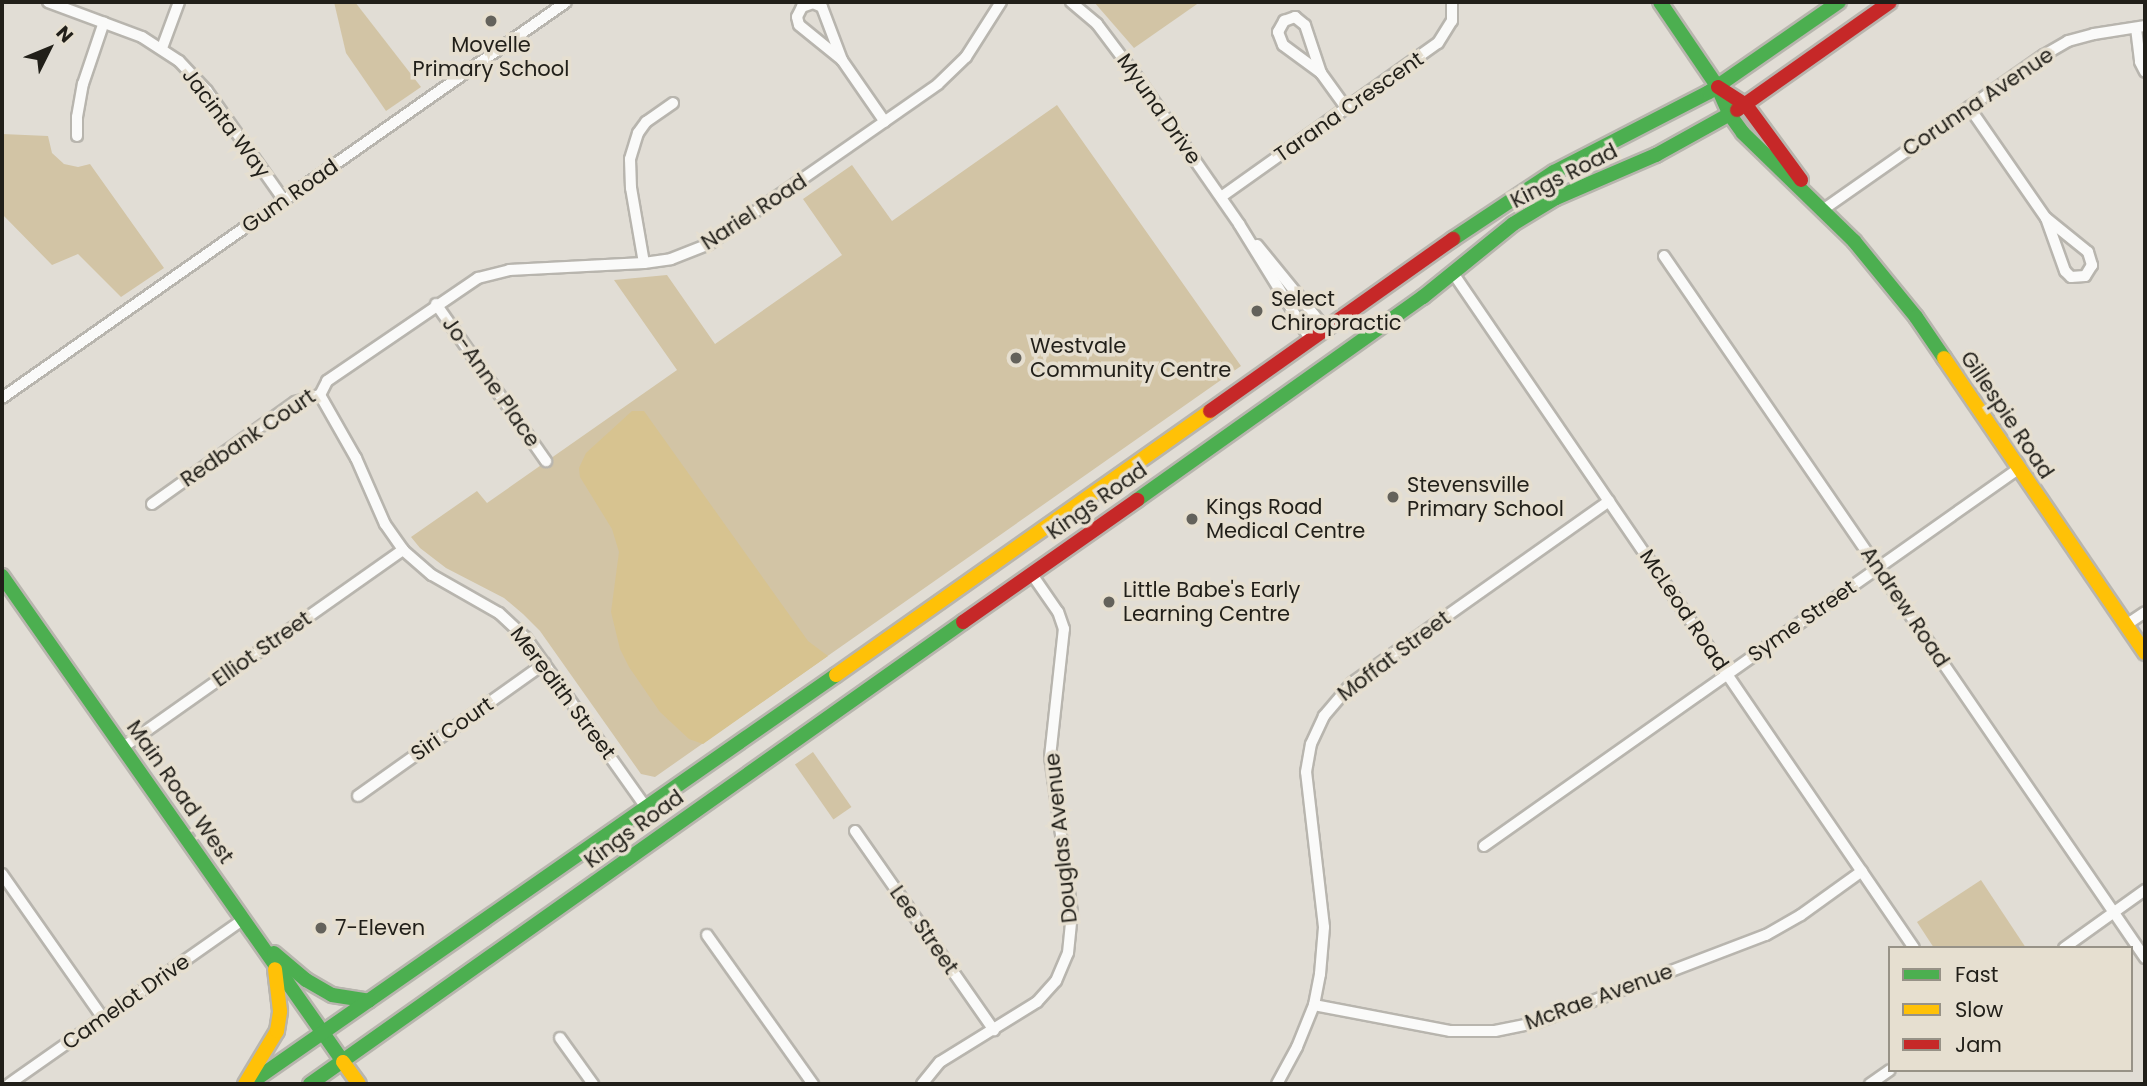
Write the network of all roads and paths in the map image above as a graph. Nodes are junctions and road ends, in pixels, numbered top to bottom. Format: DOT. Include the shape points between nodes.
graph roads {
  1 [pos="48,2"];
  2 [pos="179,2"];
  3 [pos="566,2"];
  4 [pos="1001,2"];
  5 [pos="1071,2"];
  6 [pos="1452,2"];
  7 [pos="1660,2"];
  8 [pos="1839,2"];
  9 [pos="1890,2"];
  10 [pos="104,22"];
  11 [pos="2141,27"];
  12 [pos="162,48"];
  13 [pos="842,60"];
  14 [pos="2145,72"];
  15 [pos="1321,74"];
  16 [pos="1717,86"];
  17 [pos="673,103"];
  18 [pos="1746,105"];
  19 [pos="1969,107"];
  20 [pos="1347,109"];
  21 [pos="1730,115"];
  22 [pos="885,122"];
  23 [pos="77,136"];
  24 [pos="1221,197"];
  25 [pos="285,200"];
  26 [pos="1824,209"];
  27 [pos="2046,218"];
  28 [pos="1240,224"];
  29 [pos="1664,256"];
  30 [pos="644,263"];
  31 [pos="1453,273"];
  32 [pos="436,304"];
  33 [pos="1325,328"];
  34 [pos="1310,339"];
  35 [pos="376,346"];
  36 [pos="1338,357"];
  37 [pos="320,396"];
  38 [pos="2,400"];
  39 [pos="546,460"];
  40 [pos="2018,469"];
  41 [pos="1609,501"];
  42 [pos="152,504"];
  43 [pos="402,550"];
  44 [pos="1014,550"];
  45 [pos="1878,567"];
  46 [pos="1031,573"];
  47 [pos="2,576"];
  48 [pos="2145,612"];
  49 [pos="2126,625"];
  50 [pos="2145,653"];
  51 [pos="545,663"];
  52 [pos="1728,674"];
  53 [pos="122,748"];
  54 [pos="358,796"];
  55 [pos="647,809"];
  56 [pos="855,831"];
  57 [pos="665,832"];
  58 [pos="1484,846"];
  59 [pos="1862,871"];
  60 [pos="2,874"];
  61 [pos="2145,890"];
  62 [pos="2114,912"];
  63 [pos="244,919"];
  64 [pos="707,935"];
  65 [pos="255,936"];
  66 [pos="1913,946"];
  67 [pos="2067,946"];
  68 [pos="2145,958"];
  69 [pos="274,962"];
  70 [pos="369,1001"];
  71 [pos="1314,1005"];
  72 [pos="103,1018"];
  73 [pos="994,1030"];
  74 [pos="323,1033"];
  75 [pos="560,1038"];
  76 [pos="343,1062"];
  77 [pos="1888,1071"];
  78 [pos="9,1084"];
  79 [pos="247,1084"];
  80 [pos="310,1084"];
  81 [pos="359,1084"];
  82 [pos="593,1084"];
  83 [pos="813,1084"];
  84 [pos="922,1084"];
  85 [pos="1277,1084"];
  86 [pos="1870,1084"];
  1 -- 10 [label="street, Jacinta Way"];
  2 -- 12 [label="street"];
  3 -- 25 [label="street, Gum Road"];
  4 -- 22 [label="street, Nariel Road" via="954,70"];
  5 -- 24 [label="street, Myuna Drive" via="1110,40"];
  6 -- 20 [label="street, Tarana Crescent" via="1451,21 1438,43"];
  7 -- 16 [label="main road, Gillespie Road"];
  8 -- 16 [label="main road, Kings Road"];
  9 -- 18 [label="main road, Kings Road"];
  10 -- 12 [label="street, Jacinta Way"];
  10 -- 23 [label="street" via="79,103"];
  11 -- 14 [label="street" via="2140,62"];
  11 -- 19 [label="street, Corunna Avenue" via="2068,41"];
  12 -- 25 [label="street, Jacinta Way" via="208,92"];
  13 -- 13 [label="street" via="805,32 797,17 802,7 813,3 822,8"];
  13 -- 22 [label="street"];
  15 -- 15 [label="street" via="1305,25 1295,17 1284,21 1278,32 1283,45"];
  15 -- 20 [label="street"];
  16 -- 18 [label="main road, Gillespie Road"];
  16 -- 21 [label="main road, Gillespie Road"];
  16 -- 33 [label="main road, Kings Road" via="1543,179"];
  17 -- 30 [label="street" via="646,121 630,159"];
  18 -- 21 [label="main road, Kings Road"];
  18 -- 26 [label="main road, Gillespie Road"];
  19 -- 26 [label="street, Corunna Avenue"];
  19 -- 27 [label="street"];
  20 -- 24 [label="street, Tarana Crescent"];
  21 -- 26 [label="main road, Gillespie Road" via="1762,153"];
  21 -- 31 [label="main road, Kings Road" via="1656,155 1533,211"];
  22 -- 30 [label="street, Nariel Road" via="709,244 671,259"];
  24 -- 28 [label="street, Myuna Drive"];
  25 -- 38 [label="street, Gum Road"];
  26 -- 40 [label="main road, Gillespie Road" via="1916,317"];
  27 -- 27 [label="street" via="2088,252 2092,265 2085,276 2071,277 2064,271"];
  28 -- 33 [label="street, Myuna Drive"];
  28 -- 34 [label="street, Myuna Drive"];
  29 -- 45 [label="street, Andrew Road"];
  30 -- 32 [label="street, Nariel Road" via="509,270 478,278"];
  31 -- 36 [label="main road, Kings Road"];
  31 -- 41 [label="street, McLeod Road"];
  32 -- 35 [label="street, Nariel Road"];
  32 -- 39 [label="street, Jo-Anne Place"];
  33 -- 34 [label="main road, Kings Road"];
  33 -- 36 [label="main road"];
  34 -- 36 [label="main road"];
  34 -- 44 [label="main road, Kings Road"];
  35 -- 37 [label="street, Redbank Court" via="327,381"];
  36 -- 46 [label="main road, Kings Road"];
  37 -- 42 [label="street, Redbank Court" via="295,402"];
  37 -- 43 [label="street, Meredith Street"];
  40 -- 45 [label="street, Syme Street"];
  40 -- 49 [label="main road, Gillespie Road"];
  41 -- 52 [label="street, McLeod Road"];
  41 -- 71 [label="street, Moffat Street" via="1352,683 1324,716 1311,744 1306,772 1324,927"];
  43 -- 51 [label="street, Meredith Street" via="432,575 499,613"];
  43 -- 53 [label="street, Elliot Street"];
  44 -- 46 [label="main road"];
  44 -- 55 [label="main road, Kings Road"];
  45 -- 52 [label="street, Syme Street"];
  45 -- 62 [label="street, Andrew Road"];
  46 -- 57 [label="main road, Kings Road"];
  46 -- 73 [label="street, Douglas Avenue" via="1064,629 1050,757 1072,926 1068,953 1051,987 1037,1002"];
  47 -- 53 [label="main road, Main Road West"];
  48 -- 49 [label="street"];
  49 -- 50 [label="main road, Gillespie Road"];
  51 -- 54 [label="street, Siri Court"];
  51 -- 55 [label="street, Meredith Street"];
  52 -- 58 [label="street, Syme Street"];
  52 -- 59 [label="street, McLeod Road"];
  53 -- 63 [label="main road, Main Road West"];
  55 -- 57 [label="main road"];
  55 -- 70 [label="main road, Kings Road"];
  56 -- 73 [label="street, Lee Street"];
  57 -- 76 [label="main road, Kings Road"];
  59 -- 66 [label="street, McLeod Road"];
  59 -- 71 [label="street, McRae Avenue" via="1766,935 1535,1023 1495,1031 1450,1031"];
  60 -- 72 [label="street"];
  61 -- 62 [label="street"];
  62 -- 67 [label="street"];
  62 -- 68 [label="street, Andrew Road"];
  63 -- 65 [label="main road, Main Road West"];
  63 -- 72 [label="street, Camelot Drive"];
  64 -- 83 [label="street"];
  65 -- 69 [label="main road, Main Road West"];
  65 -- 70 [label="main road" via="320,989 343,999"];
  69 -- 74 [label="main road, Main Road West"];
  69 -- 79 [label="main road" via="279,1024"];
  70 -- 74 [label="main road, Kings Road"];
  71 -- 85 [label="street, Moffat Street"];
  72 -- 78 [label="street, Camelot Drive"];
  73 -- 84 [label="street, Douglas Avenue" via="940,1062"];
  74 -- 76 [label="main road, Main Road West"];
  74 -- 79 [label="main road, Kings Road"];
  75 -- 82 [label="street"];
  76 -- 80 [label="main road, Kings Road"];
  76 -- 81 [label="main road"];
  77 -- 86 [label="street"];
}
